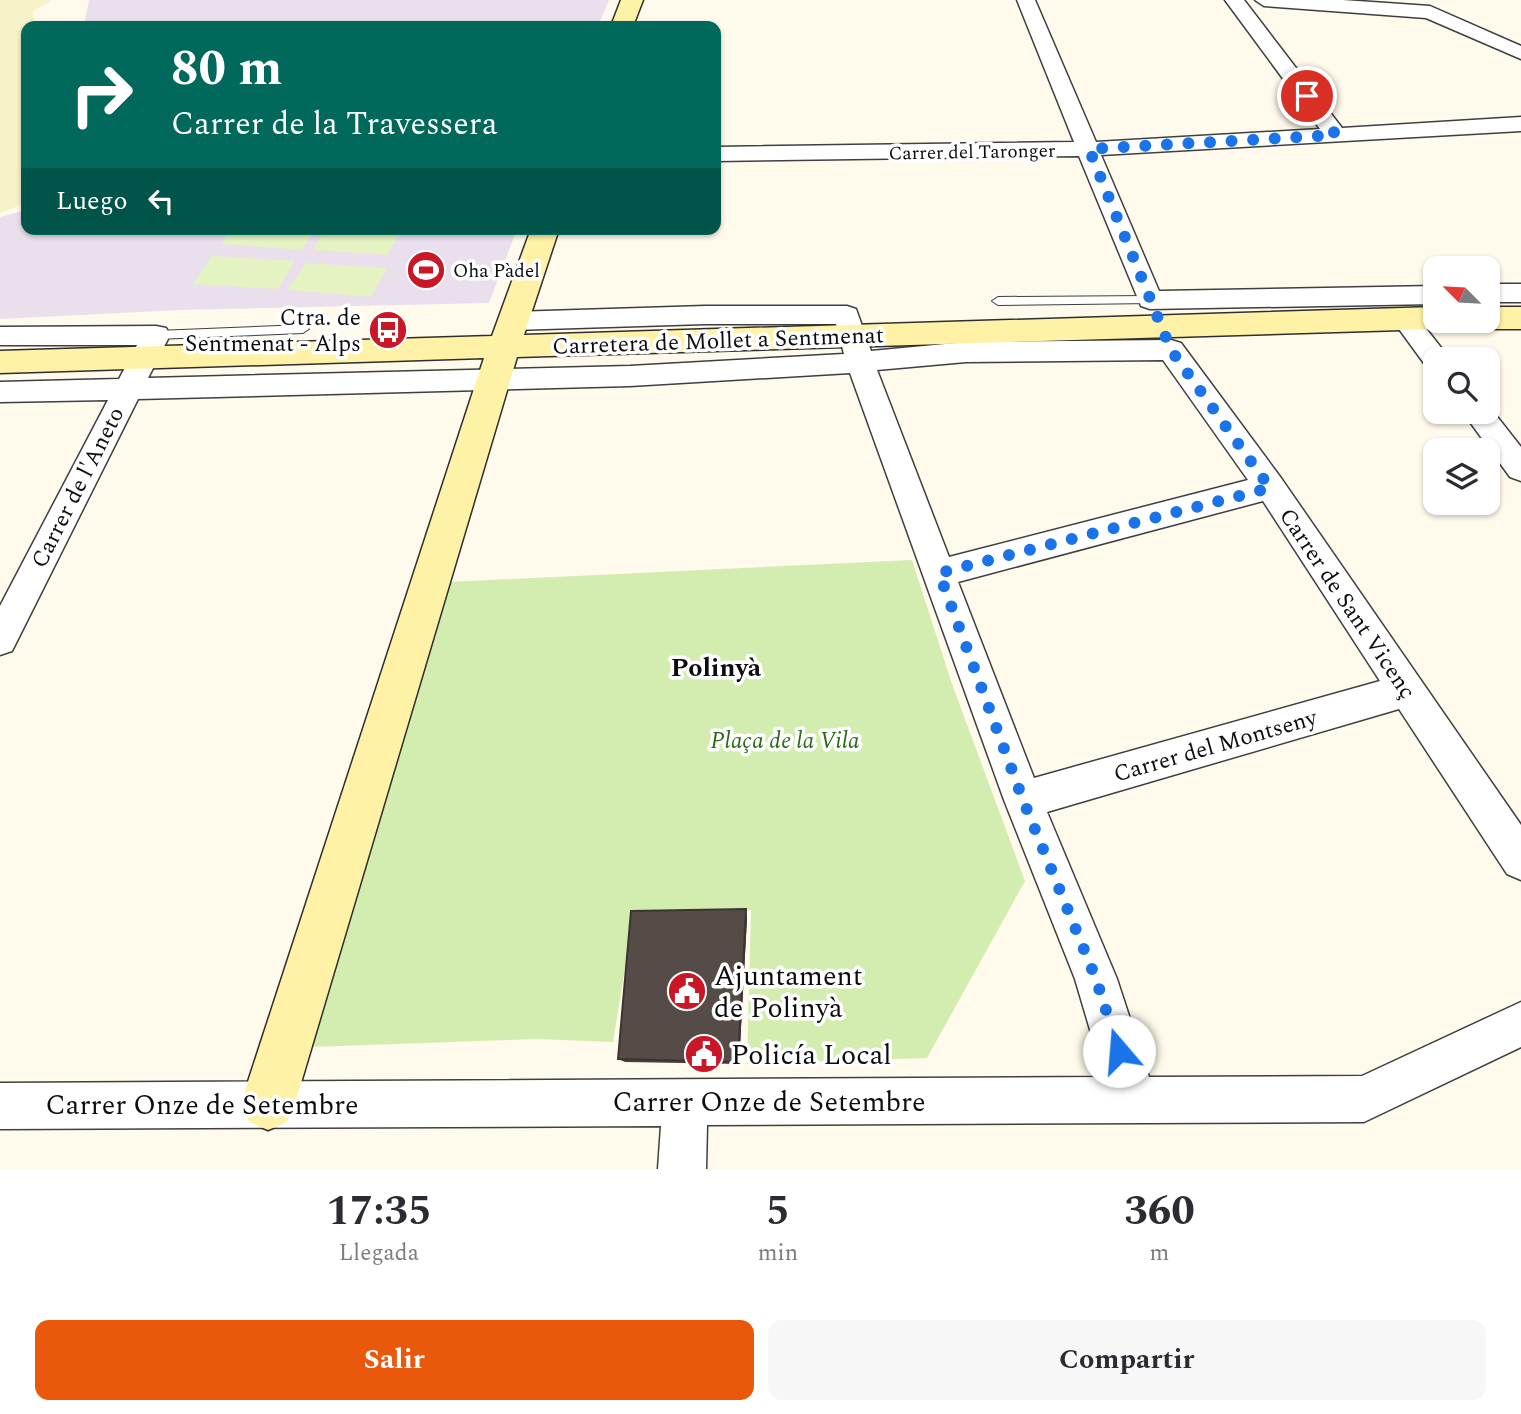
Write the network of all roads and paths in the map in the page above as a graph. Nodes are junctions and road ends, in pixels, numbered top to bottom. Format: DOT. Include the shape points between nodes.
graph roads {
  1 [pos="632,0"];
  2 [pos="1026,0"];
  3 [pos="1234,0"];
  4 [pos="1264,0"];
  5 [pos="624,21"];
  6 [pos="1521,53"];
  7 [pos="1521,124"];
  8 [pos="1336,135"];
  9 [pos="1089,149"];
  10 [pos="721,154"];
  11 [pos="543,235"];
  12 [pos="1500,293"];
  13 [pos="1521,293"];
  14 [pos="1423,296"];
  15 [pos="998,301"];
  16 [pos="1404,318"];
  17 [pos="1423,318"];
  18 [pos="1500,318"];
  19 [pos="1521,318"];
  20 [pos="1160,325"];
  21 [pos="303,329"];
  22 [pos="0,336"];
  23 [pos="853,338"];
  24 [pos="150,346"];
  25 [pos="1427,347"];
  26 [pos="504,348"];
  27 [pos="0,362"];
  28 [pos="127,389"];
  29 [pos="0,392"];
  30 [pos="1486,424"];
  31 [pos="1521,469"];
  32 [pos="1270,488"];
  33 [pos="939,573"];
  34 [pos="0,640"];
  35 [pos="1407,690"];
  36 [pos="1023,800"];
  37 [pos="1521,860"];
  38 [pos="1521,1024"];
  39 [pos="1134,1100"];
  40 [pos="685,1102"];
  41 [pos="268,1103"];
  42 [pos="0,1106"];
  43 [pos="682,1169"];
  1 -- 5 [label="street"];
  2 -- 9 [label="street, Carrer de Sant Vicenç"];
  3 -- 8 [label="street"];
  4 -- 6 [label="street" via="1430,12"];
  7 -- 8 [label="street, Carrer del Taronger"];
  8 -- 9 [label="street, Carrer del Taronger"];
  9 -- 10 [label="street, Carrer del Taronger"];
  9 -- 20 [label="street, Carrer de Sant Vicenç"];
  11 -- 26 [label="street"];
  12 -- 13 [label="street"];
  14 -- 20 [label="street, Carretera de Mollet a Sentmenat"];
  15 -- 20 [label="lane"];
  16 -- 17 [label="street, Carretera de Mollet a Sentmenat"];
  16 -- 20 [label="street, Carretera de Mollet a Sentmenat"];
  16 -- 25 [label="street"];
  18 -- 19 [label="street"];
  20 -- 23 [label="street, Carretera de Mollet a Sentmenat"];
  20 -- 32 [label="street, Carrer de Sant Vicenç"];
  21 -- 24 [label="lane"];
  22 -- 24 [label="street, Carretera de Mollet a Sentmenat"];
  23 -- 26 [label="street, Carretera de Mollet a Sentmenat"];
  23 -- 33 [label="street"];
  24 -- 26 [label="street, Carretera de Mollet a Sentmenat"];
  24 -- 27 [label="street, Carretera de Mollet a Sentmenat"];
  24 -- 28 [label="street, Carrer de l'Aneto"];
  26 -- 28 [label="street, Carretera de Mollet a Sentmenat"];
  26 -- 41 [label="street"];
  28 -- 29 [label="street, Carretera de Mollet a Sentmenat"];
  28 -- 34 [label="street, Carrer de l'Aneto"];
  30 -- 31 [label="street"];
  32 -- 33 [label="street"];
  32 -- 35 [label="street, Carrer de Sant Vicenç"];
  33 -- 36 [label="street"];
  35 -- 36 [label="street, Carrer del Montseny"];
  35 -- 37 [label="street, Carrer de Sant Vicenç"];
  36 -- 39 [label="street" via="1096,979"];
  38 -- 39 [label="street, Carrer Onze de Setembre" via="1364,1099"];
  39 -- 40 [label="street, Carrer Onze de Setembre"];
  40 -- 41 [label="street, Carrer Onze de Setembre"];
  40 -- 43 [label="street"];
  41 -- 42 [label="street, Carrer Onze de Setembre"];
}
